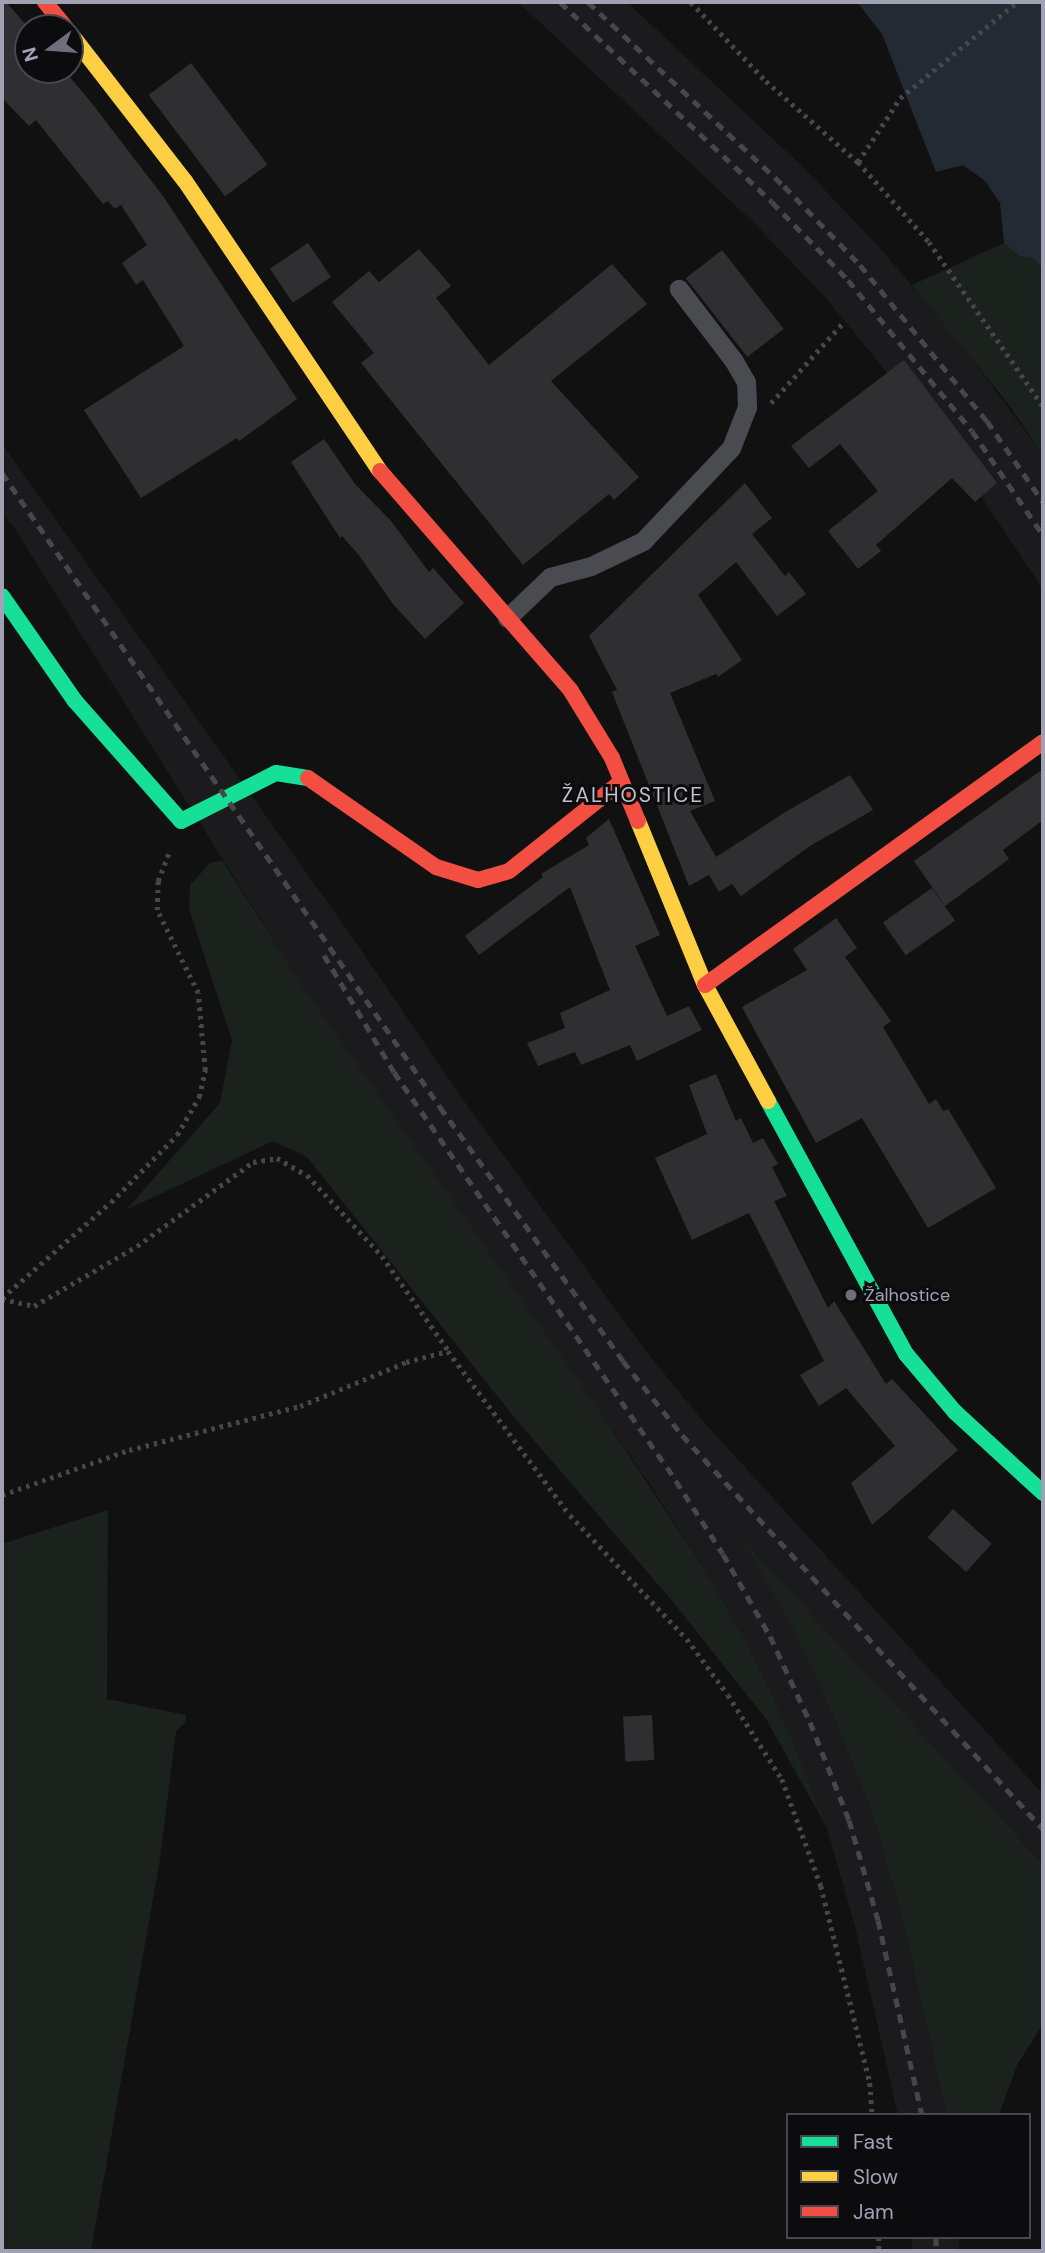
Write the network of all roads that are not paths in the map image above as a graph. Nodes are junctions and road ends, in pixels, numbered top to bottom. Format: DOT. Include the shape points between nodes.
graph roads {
  1 [pos="84,51"];
  2 [pos="679,289"];
  3 [pos="2,596"];
  4 [pos="507,618"];
  5 [pos="1043,741"];
  6 [pos="621,782"];
  7 [pos="705,985"];
  8 [pos="1043,1493"];
  1 -- 4 [label="main road" via="185,181 366,454"];
  2 -- 4 [label="lane" via="746,382 747,407 731,448 643,541 591,566 550,577"];
  3 -- 6 [label="main road" via="75,701 181,821 276,773 311,779 436,867 478,880 509,872"];
  4 -- 6 [label="main road" via="571,691 612,758"];
  5 -- 7 [label="main road"];
  6 -- 7 [label="main road"];
  7 -- 8 [label="main road" via="906,1354 955,1412"];
}
